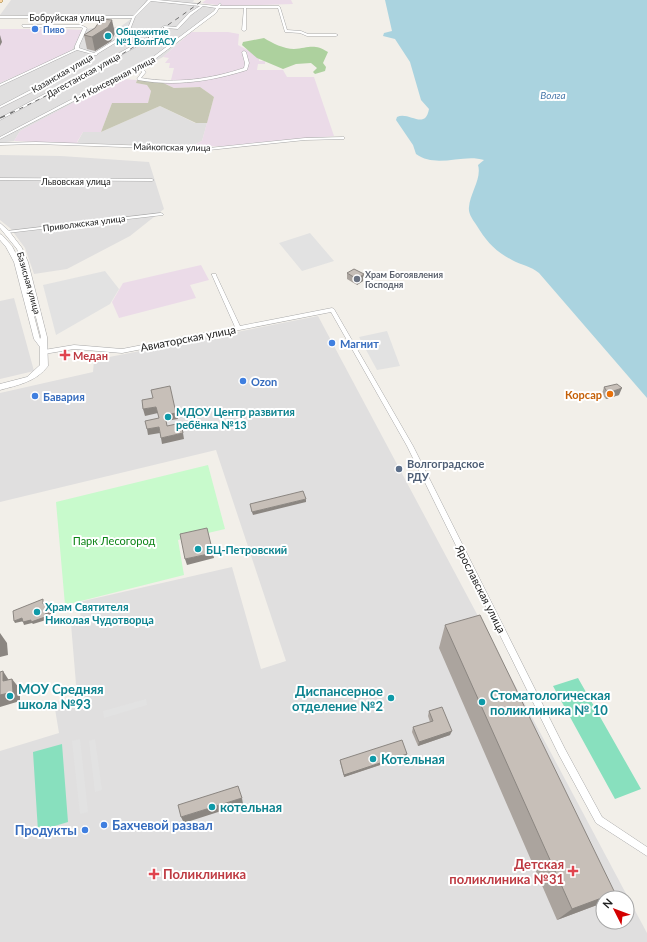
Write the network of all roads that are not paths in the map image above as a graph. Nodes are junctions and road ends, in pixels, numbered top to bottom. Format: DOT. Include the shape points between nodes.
graph roads {
  1 [pos="178,1"];
  2 [pos="203,5"];
  3 [pos="220,6"];
  4 [pos="245,7"];
  5 [pos="1,17"];
  6 [pos="35,17"];
  7 [pos="134,17"];
  8 [pos="23,26"];
  9 [pos="35,26"];
  10 [pos="244,30"];
  11 [pos="336,35"];
  12 [pos="77,49"];
  13 [pos="244,52"];
  14 [pos="96,54"];
  15 [pos="138,66"];
  16 [pos="0,86"];
  17 [pos="0,107"];
  18 [pos="0,119"];
  19 [pos="0,138"];
  20 [pos="343,138"];
  21 [pos="0,144"];
  22 [pos="0,179"];
  23 [pos="152,180"];
  24 [pos="161,214"];
  25 [pos="0,226"];
  26 [pos="7,232"];
  27 [pos="0,236"];
  28 [pos="214,275"];
  29 [pos="332,310"];
  30 [pos="238,328"];
  31 [pos="43,350"];
  32 [pos="0,387"];
  33 [pos="647,852"];
  1 -- 2 [label="street"];
  1 -- 7 [label="street, Казанская улица" via="150,0"];
  2 -- 3 [label="street"];
  2 -- 18 [label="street, Дагестанская улица" via="177,28 165,27 79,78"];
  3 -- 4 [label="street"];
  3 -- 15 [label="street, 1-я Консервная улица" via="162,54"];
  4 -- 10 [label="street"];
  4 -- 11 [label="street" via="278,6 286,31"];
  5 -- 6 [label="street, Бобруйская улица"];
  6 -- 7 [label="street, Бобруйская улица"];
  6 -- 9 [label="street"];
  7 -- 14 [label="street, Казанская улица" via="127,34"];
  8 -- 9 [label="street"];
  9 -- 12 [label="street" via="85,28"];
  12 -- 14 [label="street"];
  12 -- 16 [label="street"];
  13 -- 15 [label="street" via="246,69 212,79 149,81 139,79 144,72"];
  14 -- 17 [label="street, Казанская улица"];
  15 -- 19 [label="street, 1-я Консервная улица"];
  20 -- 21 [label="street, Майкопская улица" via="305,139 209,149"];
  22 -- 23 [label="street, Львовская улица"];
  24 -- 26 [label="street, Приволжская улица"];
  25 -- 26 [label="street, Базисная улица"];
  26 -- 31 [label="street, Базисная улица" via="20,249 25,262 44,337"];
  27 -- 31 [label="street, Базисная улица" via="9,246 17,262 37,338"];
  28 -- 30 [label="street"];
  29 -- 30 [label="street, Авиаторская улица"];
  29 -- 33 [label="street, Ярославская улица" via="410,446 562,752 599,820"];
  30 -- 31 [label="street, Авиаторская улица" via="122,352 74,347"];
  31 -- 32 [label="street, Базисная улица" via="44,366 37,375 29,380"];
}
